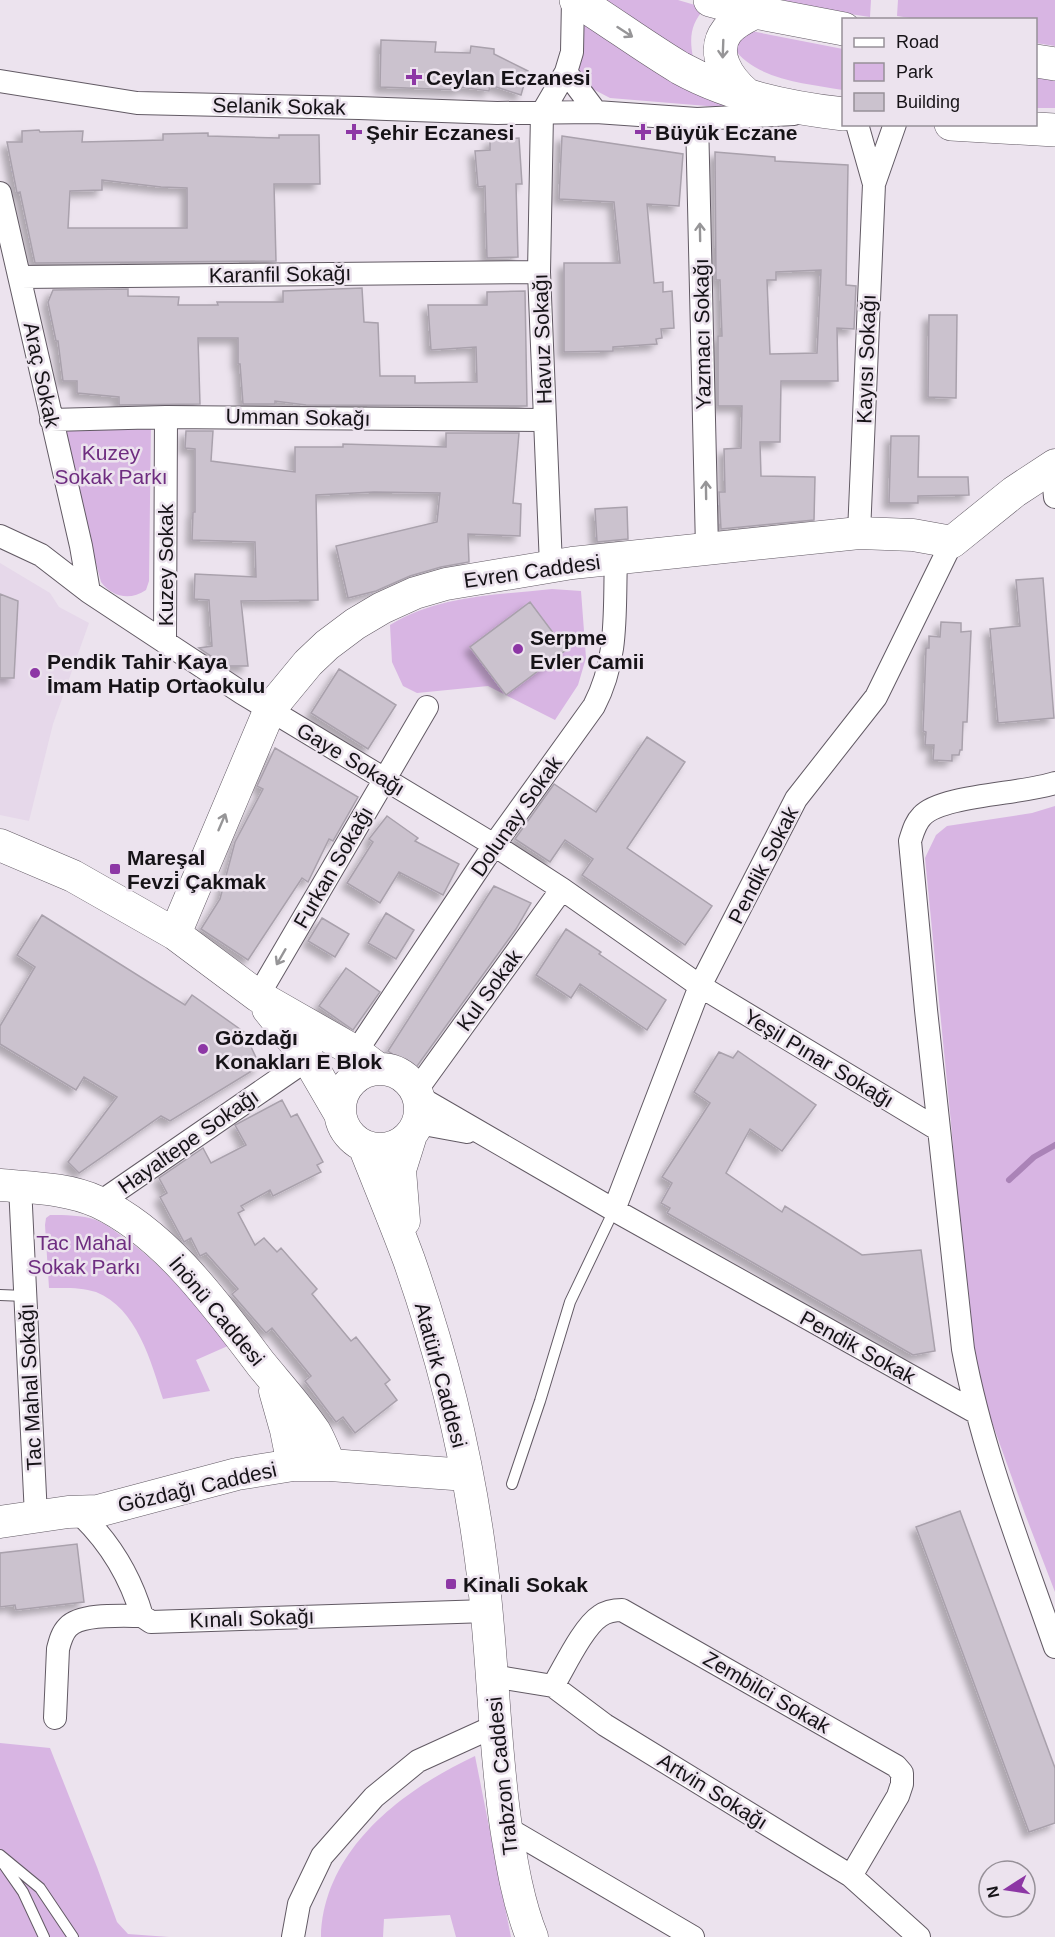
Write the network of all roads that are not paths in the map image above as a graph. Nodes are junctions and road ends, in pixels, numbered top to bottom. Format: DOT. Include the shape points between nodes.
graph roads {
  1 [pos="575,0"];
  2 [pos="710,0"];
  3 [pos="755,12"];
  4 [pos="842,29"];
  5 [pos="1037,60"];
  6 [pos="1055,64"];
  7 [pos="566,72"];
  8 [pos="0,81"];
  9 [pos="746,94"];
  10 [pos="812,110"];
  11 [pos="596,112"];
  12 [pos="542,113"];
  13 [pos="842,114"];
  14 [pos="697,120"];
  15 [pos="858,126"];
  16 [pos="894,126"];
  17 [pos="986,126"];
  18 [pos="1055,130"];
  19 [pos="874,184"];
  20 [pos="0,193"];
  21 [pos="539,272"];
  22 [pos="20,277"];
  23 [pos="166,417"];
  24 [pos="51,420"];
  25 [pos="544,420"];
  26 [pos="1054,476"];
  27 [pos="859,533"];
  28 [pos="0,536"];
  29 [pos="952,542"];
  30 [pos="707,548"];
  31 [pos="616,559"];
  32 [pos="551,566"];
  33 [pos="89,592"];
  34 [pos="165,642"];
  35 [pos="427,707"];
  36 [pos="270,710"];
  37 [pos="383,779"];
  38 [pos="1055,783"];
  39 [pos="0,845"];
  40 [pos="494,845"];
  41 [pos="562,889"];
  42 [pos="175,934"];
  43 [pos="700,986"];
  44 [pos="258,996"];
  45 [pos="308,1059"];
  46 [pos="366,1060"];
  47 [pos="416,1111"];
  48 [pos="340,1114"];
  49 [pos="939,1130"];
  50 [pos="364,1146"];
  51 [pos="10,1185"];
  52 [pos="99,1203"];
  53 [pos="614,1210"];
  54 [pos="409,1260"];
  55 [pos="0,1295"];
  56 [pos="25,1296"];
  57 [pos="271,1376"];
  58 [pos="977,1413"];
  59 [pos="293,1465"];
  60 [pos="330,1465"];
  61 [pos="467,1475"];
  62 [pos="512,1484"];
  63 [pos="78,1512"];
  64 [pos="36,1516"];
  65 [pos="0,1522"];
  66 [pos="487,1611"];
  67 [pos="142,1616"];
  68 [pos="1055,1647"];
  69 [pos="492,1676"];
  70 [pos="553,1686"];
  71 [pos="55,1718"];
  72 [pos="495,1726"];
  73 [pos="507,1828"];
  74 [pos="0,1857"];
  75 [pos="851,1876"];
  76 [pos="44,1937"];
  77 [pos="73,1937"];
  78 [pos="293,1937"];
  79 [pos="532,1937"];
  80 [pos="693,1937"];
  81 [pos="919,1937"];
  1 -- 7 [label="street" via="572,52"];
  1 -- 9 [label="main road, one-way" via="679,67"];
  2 -- 3 [label="main road"];
  3 -- 4 [label="main road"];
  3 -- 9 [label="main road, one-way" via="733,25 722,43 724,67"];
  5 -- 6 [label="main road"];
  7 -- 11 [label="street"];
  7 -- 12 [label="street"];
  8 -- 12 [label="street, Selanik Sokak" via="137,103"];
  9 -- 10 [label="main road"];
  10 -- 13 [label="main road"];
  10 -- 14 [label="street, Selanik Sokak" via="781,116"];
  11 -- 12 [label="street, Selanik Sokak"];
  11 -- 14 [label="street, Selanik Sokak"];
  12 -- 21 [label="street, Havuz Sokağı"];
  30 -- 14 [label="street, Yazmacı Sokağı, one-way"];
  15 -- 19 [label="street"];
  16 -- 19 [label="street"];
  17 -- 18 [label="main road"];
  19 -- 27 [label="street, Kayısı Sokağı"];
  20 -- 22 [label="street, Araç Sokak"];
  21 -- 22 [label="street, Karanfil Sokağı"];
  21 -- 25 [label="street, Havuz Sokağı"];
  22 -- 24 [label="street, Araç Sokak"];
  23 -- 24 [label="street, Umman Sokağı"];
  23 -- 25 [label="street, Umman Sokağı"];
  23 -- 34 [label="street, Kuzey Sokak"];
  24 -- 33 [label="street, Araç Sokak"];
  25 -- 32 [label="street, Havuz Sokağı"];
  26 -- 29 [label="street" via="1014,492"];
  27 -- 29 [label="street, Evren Caddesi" via="913,535"];
  27 -- 30 [label="street, Evren Caddesi"];
  28 -- 33 [label="street, Gaye Sokağı" via="41,555"];
  29 -- 43 [label="street, Pendik Sokak" via="876,697 796,799"];
  30 -- 31 [label="street, Evren Caddesi"];
  31 -- 32 [label="street, Evren Caddesi"];
  31 -- 40 [label="street, Dolunay Sokak" via="612,654 603,688"];
  32 -- 36 [label="street, Evren Caddesi" via="446,584 382,608 327,645"];
  33 -- 34 [label="street, Gaye Sokağı"];
  34 -- 36 [label="street, Gaye Sokağı"];
  35 -- 37 [label="street, Furkan Sokağı"];
  36 -- 37 [label="street, Gaye Sokağı"];
  42 -- 36 [label="street, Evren Caddesi, one-way"];
  37 -- 40 [label="street, Gaye Sokağı"];
  37 -- 44 [label="street, Furkan Sokağı, one-way"];
  38 -- 49 [label="street" via="946,803 934,807 914,827 910,857"];
  39 -- 42 [label="street" via="73,876"];
  40 -- 41 [label="street, Gaye Sokağı"];
  40 -- 46 [label="street, Dolunay Sokak"];
  41 -- 43 [label="street, Gaye Sokağı"];
  41 -- 47 [label="street, Kul Sokak"];
  42 -- 44 [label="street"];
  43 -- 49 [label="street, Yeşil Pınar Sokağı"];
  43 -- 53 [label="street, Pendik Sokak"];
  44 -- 45 [label="street"];
  44 -- 46 [label="street"];
  45 -- 48 [label="street"];
  45 -- 52 [label="street, Hayaltepe Sokağı"];
  46 -- 47 [label="street" via="403,1075"];
  46 -- 48 [label="street" via="364,1071 348,1084"];
  47 -- 50 [label="street" via="401,1144 388,1149"];
  47 -- 53 [label="street, Pendik Sokak" via="485,1136"];
  47 -- 54 [label="street" via="400,1170"];
  48 -- 50 [label="street" via="348,1133"];
  49 -- 58 [label="street" via="963,1349"];
  50 -- 54 [label="street, Atatürk Caddesi"];
  51 -- 52 [label="street, İnönü Caddesi" via="75,1193"];
  51 -- 56 [label="street, Tac Mahal Sokağı"];
  52 -- 57 [label="street, İnönü Caddesi" via="167,1251"];
  53 -- 58 [label="street, Pendik Sokak"];
  53 -- 62 [label="lane" via="570,1302"];
  54 -- 61 [label="street, Atatürk Caddesi" via="434,1341"];
  55 -- 56 [label="lane"];
  56 -- 64 [label="street, Tac Mahal Sokağı"];
  57 -- 59 [label="street"];
  57 -- 60 [label="street, İnönü Caddesi" via="315,1433"];
  58 -- 68 [label="street"];
  59 -- 60 [label="street, Gözdağı Caddesi"];
  59 -- 63 [label="street, Gözdağı Caddesi" via="237,1474 108,1508"];
  60 -- 61 [label="street, Gözdağı Caddesi"];
  61 -- 66 [label="street, Atatürk Caddesi"];
  63 -- 64 [label="street, Gözdağı Caddesi"];
  63 -- 67 [label="street" via="96,1529 125,1570"];
  64 -- 65 [label="street, Gözdağı Caddesi"];
  66 -- 67 [label="street, Kınalı Sokağı" via="151,1622"];
  66 -- 69 [label="street, Trabzon Caddesi"];
  67 -- 71 [label="street, Kınalı Sokağı" via="95,1617 69,1626 58,1649"];
  69 -- 70 [label="street, Artvin Sokağı"];
  69 -- 72 [label="street, Trabzon Caddesi"];
  70 -- 75 [label="street, Artvin Sokağı" via="605,1725"];
  70 -- 75 [label="street, Zembilci Sokak" via="590,1626 612,1610 622,1610 896,1766 902,1773 898,1796"];
  72 -- 73 [label="street, Trabzon Caddesi"];
  72 -- 78 [label="street" via="418,1761 374,1797 322,1856 299,1904"];
  73 -- 79 [label="street, Trabzon Caddesi" via="512,1865"];
  73 -- 80 [label="street"];
  74 -- 76 [label="lane" via="23,1892"];
  74 -- 77 [label="lane" via="40,1888"];
  75 -- 81 [label="street, Artvin Sokağı"];
}
